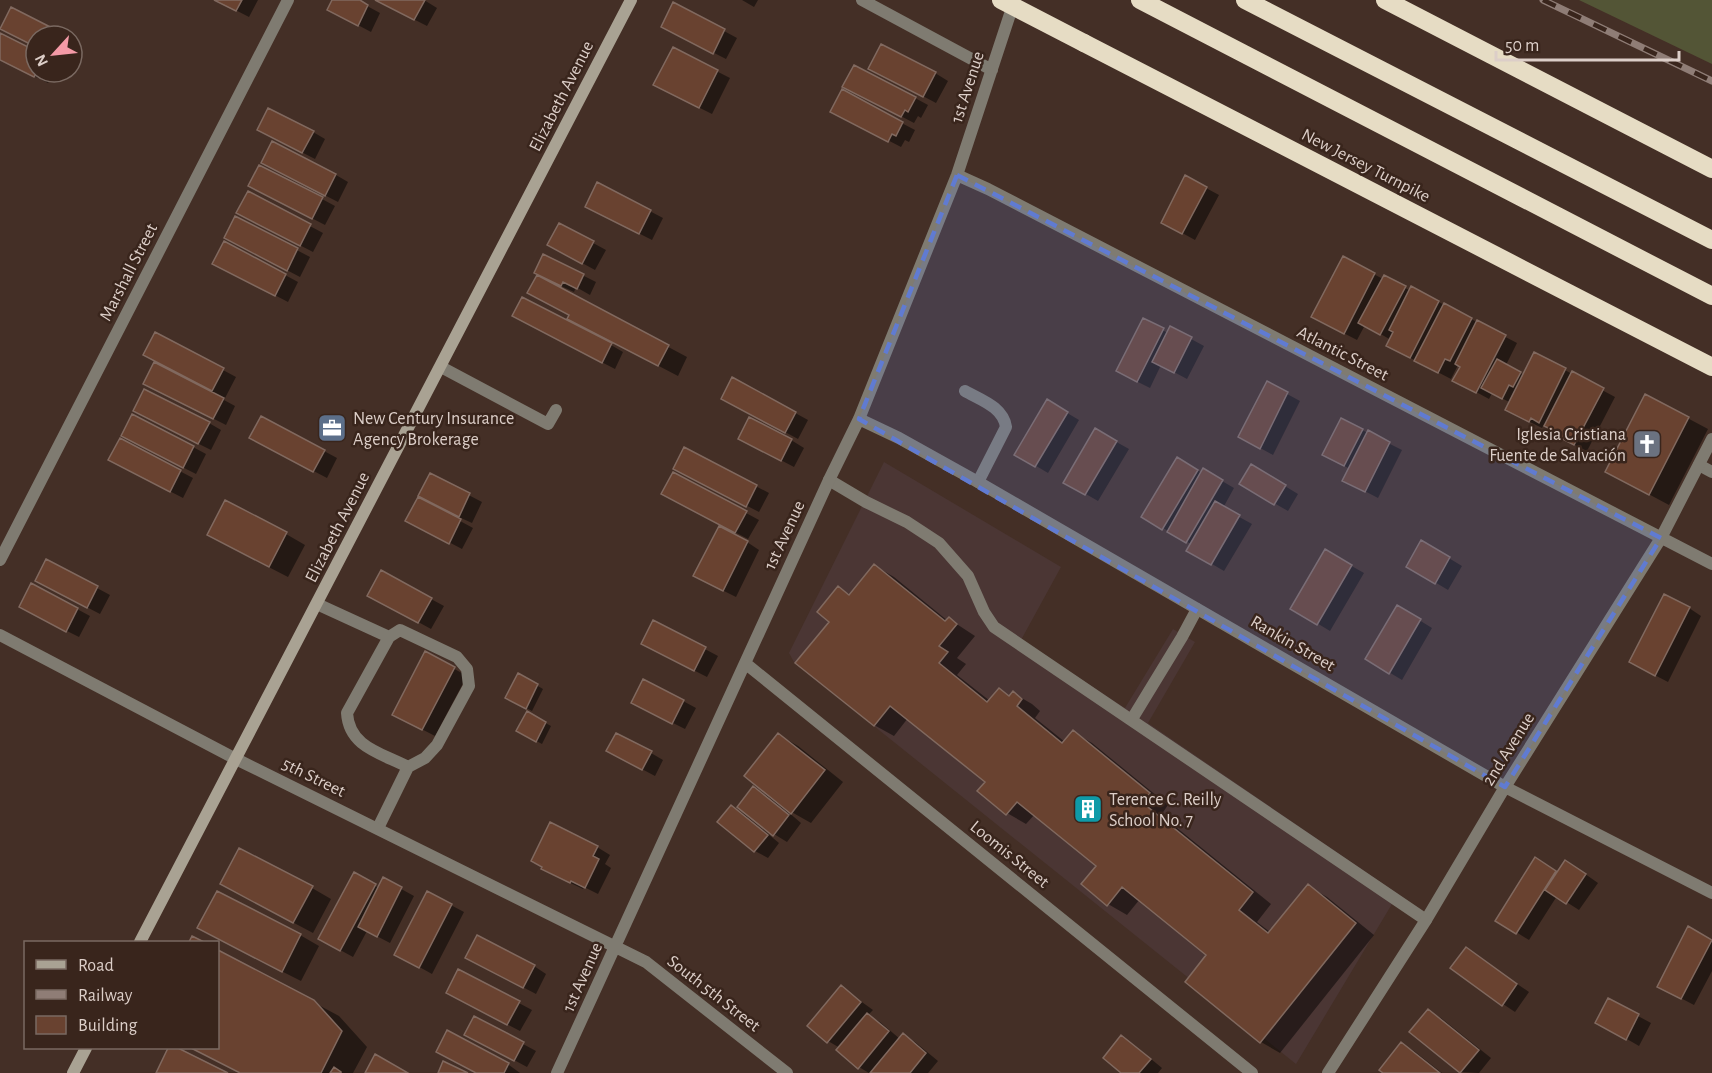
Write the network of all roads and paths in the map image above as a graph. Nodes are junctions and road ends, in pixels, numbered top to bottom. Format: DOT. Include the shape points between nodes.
graph roads {
  1 [pos="288,0"];
  2 [pos="631,0"];
  3 [pos="862,0"];
  4 [pos="1001,0"];
  5 [pos="1015,0"];
  6 [pos="1140,0"];
  7 [pos="1245,0"];
  8 [pos="1384,0"];
  9 [pos="992,70"];
  10 [pos="1712,169"];
  11 [pos="957,176"];
  12 [pos="1712,240"];
  13 [pos="1708,294"];
  14 [pos="441,366"];
  15 [pos="1712,367"];
  16 [pos="965,391"];
  17 [pos="556,410"];
  18 [pos="859,419"];
  19 [pos="1712,439"];
  20 [pos="1699,465"];
  21 [pos="1712,472"];
  22 [pos="828,480"];
  23 [pos="978,482"];
  24 [pos="1661,538"];
  25 [pos="0,560"];
  26 [pos="1712,564"];
  27 [pos="317,604"];
  28 [pos="1197,609"];
  29 [pos="0,634"];
  30 [pos="389,637"];
  31 [pos="745,663"];
  32 [pos="1132,719"];
  33 [pos="236,759"];
  34 [pos="408,767"];
  35 [pos="1505,787"];
  36 [pos="378,828"];
  37 [pos="1712,893"];
  38 [pos="1426,920"];
  39 [pos="141,941"];
  40 [pos="615,948"];
  41 [pos="85,1049"];
  42 [pos="73,1073"];
  43 [pos="558,1073"];
  44 [pos="787,1073"];
  45 [pos="1252,1073"];
  46 [pos="1328,1073"];
  1 -- 25 [label="street, Marshall Street"];
  2 -- 14 [label="street, Elizabeth Avenue"];
  3 -- 9 [label="street"];
  4 -- 15 [label="highway, New Jersey Turnpike, bridge"];
  5 -- 9 [label="street, 1st Avenue"];
  6 -- 13 [label="highway"];
  7 -- 12 [label="highway"];
  8 -- 10 [label="highway"];
  9 -- 11 [label="street, 1st Avenue"];
  11 -- 18 [label="street, 1st Avenue"];
  11 -- 24 [label="street, Atlantic Street"];
  14 -- 17 [label="street" via="548,424"];
  14 -- 27 [label="street, Elizabeth Avenue"];
  16 -- 23 [label="street" via="1005,418 1006,427"];
  18 -- 22 [label="street, 1st Avenue"];
  18 -- 23 [label="street, Rankin Street"];
  19 -- 20 [label="street, 2nd Avenue"];
  20 -- 21 [label="street"];
  20 -- 24 [label="street, 2nd Avenue"];
  22 -- 31 [label="street, 1st Avenue"];
  22 -- 32 [label="street" via="939,543 969,576 994,627"];
  23 -- 28 [label="street, Rankin Street"];
  24 -- 26 [label="street, Atlantic Street"];
  24 -- 35 [label="street, 2nd Avenue"];
  27 -- 30 [label="street"];
  27 -- 33 [label="street, Elizabeth Avenue"];
  28 -- 32 [label="street"];
  28 -- 35 [label="street, Rankin Street"];
  29 -- 33 [label="street, 5th Street"];
  30 -- 34 [label="street" via="347,713 348,726 357,741"];
  30 -- 34 [label="street" via="400,630 457,657 467,669 469,686 437,745 425,758"];
  31 -- 40 [label="street, 1st Avenue"];
  31 -- 45 [label="street, Loomis Street"];
  32 -- 38 [label="street"];
  33 -- 36 [label="street, 5th Street"];
  33 -- 39 [label="street, Elizabeth Avenue"];
  34 -- 36 [label="street"];
  35 -- 37 [label="street, Rankin Street"];
  35 -- 38 [label="street, 2nd Avenue"];
  36 -- 40 [label="street, 5th Street"];
  38 -- 46 [label="street, 2nd Avenue"];
  40 -- 43 [label="street, 1st Avenue"];
  40 -- 44 [label="street, South 5th Street" via="646,962"];
  41 -- 42 [label="street"];
}
